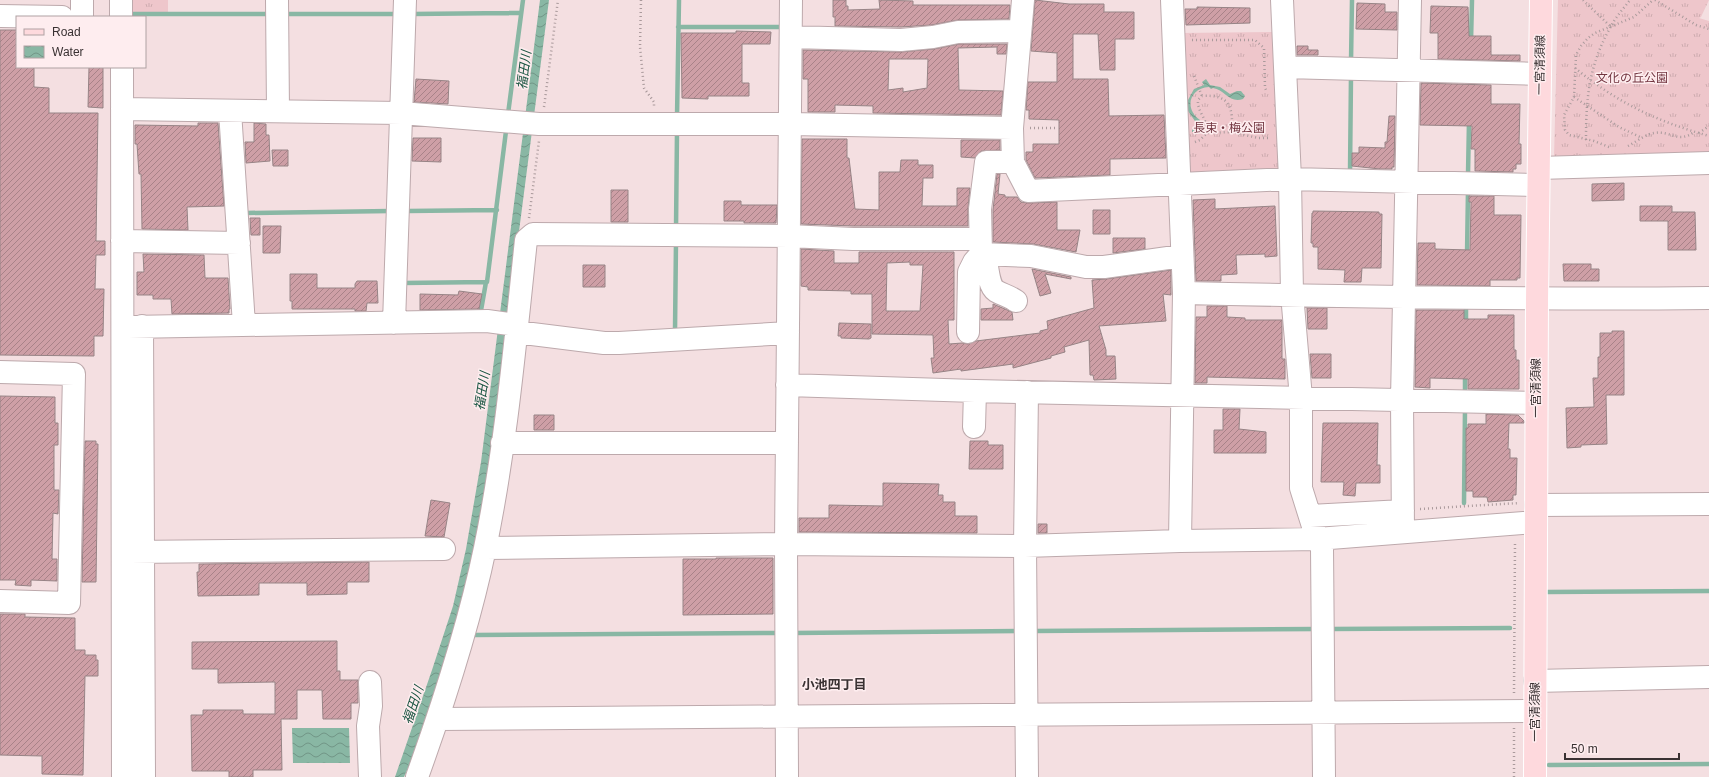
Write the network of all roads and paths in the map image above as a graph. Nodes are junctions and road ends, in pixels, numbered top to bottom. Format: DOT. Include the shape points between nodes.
graph roads {
  1 [pos="82,0"];
  2 [pos="121,0"];
  3 [pos="277,0"];
  4 [pos="405,0"];
  5 [pos="641,0"];
  6 [pos="791,0"];
  7 [pos="1022,0"];
  8 [pos="1172,0"];
  9 [pos="1282,0"];
  10 [pos="1410,0"];
  11 [pos="1541,0"];
  12 [pos="1583,0"];
  13 [pos="1630,0"];
  14 [pos="1654,0"];
  15 [pos="0,16"];
  16 [pos="16,16"];
  17 [pos="82,16"];
  18 [pos="121,16"];
  19 [pos="1611,27"];
  20 [pos="1709,29"];
  21 [pos="1020,31"];
  22 [pos="791,37"];
  23 [pos="1174,40"];
  24 [pos="1285,67"];
  25 [pos="122,68"];
  26 [pos="1575,68"];
  27 [pos="1409,72"];
  28 [pos="1540,74"];
  29 [pos="1590,80"];
  30 [pos="1198,86"];
  31 [pos="1268,93"];
  32 [pos="1201,94"];
  33 [pos="1574,97"];
  34 [pos="1586,106"];
  35 [pos="122,109"];
  36 [pos="230,111"];
  37 [pos="278,111"];
  38 [pos="401,113"];
  39 [pos="654,124"];
  40 [pos="790,124"];
  41 [pos="1709,126"];
  42 [pos="1012,128"];
  43 [pos="1056,128"];
  44 [pos="1232,132"];
  45 [pos="1694,132"];
  46 [pos="1208,133"];
  47 [pos="1699,133"];
  48 [pos="1277,135"];
  49 [pos="1709,136"];
  50 [pos="1643,138"];
  51 [pos="1586,140"];
  52 [pos="1177,145"];
  53 [pos="1626,148"];
  54 [pos="1613,149"];
  55 [pos="1014,162"];
  56 [pos="1709,163"];
  57 [pos="1538,176"];
  58 [pos="1290,180"];
  59 [pos="1407,181"];
  60 [pos="1179,185"];
  61 [pos="789,236"];
  62 [pos="122,241"];
  63 [pos="239,243"];
  64 [pos="982,249"];
  65 [pos="1182,256"];
  66 [pos="1184,293"];
  67 [pos="1292,294"];
  68 [pos="1709,298"];
  69 [pos="1405,299"];
  70 [pos="1537,300"];
  71 [pos="1016,301"];
  72 [pos="394,323"];
  73 [pos="244,325"];
  74 [pos="132,327"];
  75 [pos="515,327"];
  76 [pos="968,332"];
  77 [pos="788,334"];
  78 [pos="0,372"];
  79 [pos="788,385"];
  80 [pos="975,391"];
  81 [pos="1027,392"];
  82 [pos="1183,396"];
  83 [pos="1301,398"];
  84 [pos="1402,400"];
  85 [pos="1536,403"];
  86 [pos="974,428"];
  87 [pos="502,443"];
  88 [pos="787,443"];
  89 [pos="1709,504"];
  90 [pos="1530,513"];
  91 [pos="1310,516"];
  92 [pos="1403,521"];
  93 [pos="1317,539"];
  94 [pos="1180,541"];
  95 [pos="786,544"];
  96 [pos="1025,546"];
  97 [pos="485,548"];
  98 [pos="444,549"];
  99 [pos="133,552"];
  100 [pos="0,601"];
  101 [pos="1709,677"];
  102 [pos="1535,681"];
  103 [pos="370,682"];
  104 [pos="1524,711"];
  105 [pos="1324,712"];
  106 [pos="1026,714"];
  107 [pos="787,716"];
  108 [pos="438,719"];
  109 [pos="123,777"];
  110 [pos="144,777"];
  111 [pos="370,777"];
  112 [pos="417,777"];
  113 [pos="787,777"];
  114 [pos="1027,777"];
  115 [pos="1324,777"];
  116 [pos="1514,777"];
  117 [pos="1535,777"];
  1 -- 17 [label="street"];
  2 -- 18 [label="street"];
  3 -- 37 [label="street"];
  4 -- 38 [label="street"];
  5 -- 39 [label="path" via="640,47 644,88 654,102"];
  6 -- 22 [label="street"];
  7 -- 21 [label="street"];
  8 -- 23 [label="street"];
  9 -- 24 [label="street"];
  10 -- 27 [label="street"];
  11 -- 28 [label="main road, 一宮清須線"];
  12 -- 19 [label="path"];
  13 -- 19 [label="path"];
  14 -- 19 [label="path" via="1634,17"];
  14 -- 20 [label="path" via="1696,25"];
  15 -- 16 [label="street"];
  19 -- 26 [label="path" via="1588,38 1576,56"];
  19 -- 29 [label="path"];
  21 -- 22 [label="street" via="958,32 901,40"];
  21 -- 42 [label="street"];
  22 -- 40 [label="street"];
  23 -- 31 [label="path" via="1255,40 1264,48 1265,88"];
  23 -- 52 [label="street"];
  24 -- 27 [label="street"];
  24 -- 48 [label="street"];
  25 -- 35 [label="street"];
  26 -- 29 [label="path"];
  26 -- 33 [label="path"];
  27 -- 28 [label="street"];
  27 -- 59 [label="street"];
  28 -- 57 [label="main road, 一宮清須線"];
  29 -- 34 [label="path"];
  29 -- 45 [label="path" via="1650,116"];
  30 -- 32 [label="path"];
  32 -- 44 [label="path" via="1217,96 1229,105"];
  32 -- 46 [label="path" via="1197,106 1208,124"];
  33 -- 34 [label="path"];
  33 -- 51 [label="path" via="1564,115 1565,130 1569,135"];
  34 -- 50 [label="path" via="1619,127"];
  34 -- 51 [label="path"];
  35 -- 36 [label="street"];
  35 -- 62 [label="street"];
  36 -- 37 [label="street"];
  36 -- 63 [label="street"];
  37 -- 38 [label="street"];
  38 -- 39 [label="street" via="529,124"];
  38 -- 72 [label="street"];
  39 -- 40 [label="street"];
  40 -- 42 [label="street"];
  40 -- 61 [label="street"];
  41 -- 47 [label="path"];
  42 -- 43 [label="path"];
  42 -- 55 [label="street"];
  44 -- 46 [label="path"];
  44 -- 48 [label="path" via="1258,138"];
  45 -- 47 [label="path"];
  45 -- 50 [label="path" via="1689,136 1677,137 1656,133"];
  46 -- 52 [label="path" via="1200,140"];
  47 -- 49 [label="path"];
  48 -- 58 [label="street"];
  50 -- 53 [label="path"];
  51 -- 54 [label="path"];
  52 -- 60 [label="street"];
  55 -- 60 [label="street" via="1028,191"];
  55 -- 64 [label="street" via="986,162 981,196"];
  56 -- 57 [label="street"];
  57 -- 59 [label="street"];
  57 -- 70 [label="main road, 一宮清須線"];
  58 -- 59 [label="street"];
  58 -- 60 [label="street"];
  58 -- 67 [label="street"];
  59 -- 69 [label="street"];
  60 -- 65 [label="street"];
  61 -- 64 [label="street"];
  61 -- 75 [label="street" via="533,234 526,240"];
  61 -- 77 [label="street"];
  62 -- 63 [label="street"];
  62 -- 74 [label="street"];
  63 -- 73 [label="street"];
  64 -- 65 [label="street" via="1086,267 1104,267"];
  64 -- 71 [label="street" via="995,291"];
  64 -- 76 [label="street" via="969,272"];
  65 -- 66 [label="street"];
  66 -- 67 [label="street"];
  66 -- 82 [label="street"];
  67 -- 69 [label="street"];
  67 -- 83 [label="street"];
  68 -- 70 [label="street"];
  69 -- 70 [label="street"];
  69 -- 84 [label="street"];
  70 -- 85 [label="main road, 一宮清須線"];
  72 -- 73 [label="street"];
  72 -- 75 [label="street" via="492,322"];
  73 -- 74 [label="street"];
  74 -- 99 [label="street"];
  75 -- 77 [label="street" via="619,343"];
  75 -- 87 [label="street"];
  77 -- 79 [label="street"];
  78 -- 100 [label="street" via="74,374 69,603"];
  79 -- 80 [label="street"];
  79 -- 88 [label="street"];
  80 -- 81 [label="street"];
  80 -- 86 [label="street"];
  81 -- 82 [label="street"];
  81 -- 96 [label="street"];
  82 -- 83 [label="street"];
  82 -- 94 [label="street"];
  83 -- 84 [label="street"];
  83 -- 91 [label="street" via="1301,488"];
  84 -- 85 [label="street"];
  84 -- 92 [label="street"];
  85 -- 90 [label="main road, 一宮清須線"];
  87 -- 88 [label="street"];
  87 -- 97 [label="street"];
  88 -- 95 [label="street"];
  89 -- 90 [label="street"];
  90 -- 92 [label="street"];
  90 -- 92 [label="path"];
  90 -- 102 [label="main road, 一宮清須線"];
  90 -- 104 [label="path"];
  91 -- 92 [label="street"];
  91 -- 93 [label="street"];
  92 -- 93 [label="street"];
  93 -- 94 [label="street"];
  93 -- 105 [label="street" via="1322,548"];
  94 -- 96 [label="street"];
  95 -- 96 [label="street"];
  95 -- 97 [label="street"];
  95 -- 107 [label="street"];
  96 -- 106 [label="street"];
  97 -- 108 [label="street"];
  98 -- 99 [label="street"];
  99 -- 109 [label="street"];
  99 -- 110 [label="street"];
  101 -- 102 [label="street"];
  102 -- 104 [label="main road, 一宮清須線"];
  103 -- 111 [label="street"];
  104 -- 105 [label="street"];
  104 -- 116 [label="path"];
  104 -- 117 [label="main road, 一宮清須線"];
  105 -- 106 [label="street"];
  105 -- 115 [label="street"];
  106 -- 107 [label="street"];
  106 -- 114 [label="street"];
  107 -- 108 [label="street"];
  107 -- 113 [label="street"];
  108 -- 112 [label="street"];
}
